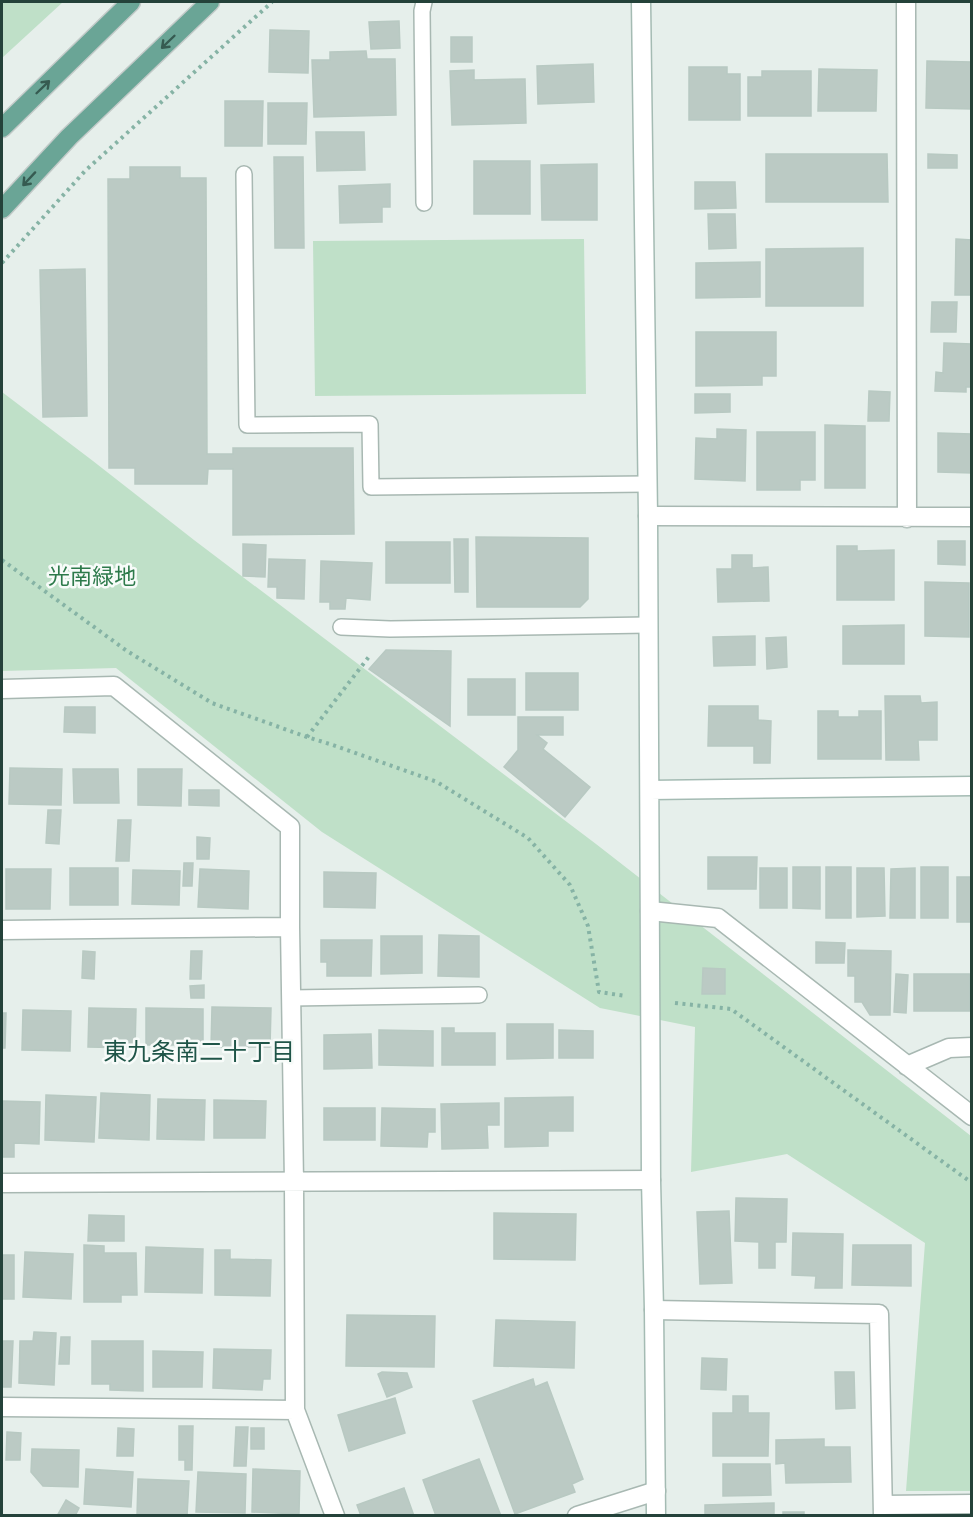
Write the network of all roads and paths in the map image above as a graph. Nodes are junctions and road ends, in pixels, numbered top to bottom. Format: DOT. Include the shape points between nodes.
graph roads {
  1 [pos="131,2"];
  2 [pos="210,2"];
  3 [pos="272,2"];
  4 [pos="424,2"];
  5 [pos="641,2"];
  6 [pos="906,2"];
  7 [pos="2,128"];
  8 [pos="244,174"];
  9 [pos="424,203"];
  10 [pos="2,209"];
  11 [pos="2,262"];
  12 [pos="647,484"];
  13 [pos="648,516"];
  14 [pos="972,517"];
  15 [pos="907,518"];
  16 [pos="2,560"];
  17 [pos="648,625"];
  18 [pos="341,627"];
  19 [pos="390,629"];
  20 [pos="2,689"];
  21 [pos="307,737"];
  22 [pos="972,786"];
  23 [pos="650,790"];
  24 [pos="650,911"];
  25 [pos="290,927"];
  26 [pos="2,930"];
  27 [pos="479,995"];
  28 [pos="291,998"];
  29 [pos="650,1000"];
  30 [pos="972,1047"];
  31 [pos="907,1066"];
  32 [pos="972,1116"];
  33 [pos="651,1180"];
  34 [pos="294,1182"];
  35 [pos="972,1183"];
  36 [pos="2,1184"];
  37 [pos="654,1310"];
  38 [pos="2,1407"];
  39 [pos="295,1410"];
  40 [pos="656,1491"];
  41 [pos="972,1504"];
  42 [pos="883,1510"];
  43 [pos="335,1515"];
  44 [pos="578,1515"];
  45 [pos="656,1515"];
  7 -- 1 [label="main road, one-way"];
  2 -- 10 [label="main road, one-way" via="69,137"];
  3 -- 11 [label="path" via="85,171"];
  4 -- 9 [label="lane"];
  5 -- 12 [label="street"];
  6 -- 15 [label="street"];
  8 -- 12 [label="lane" via="247,425 370,424 371,488"];
  12 -- 13 [label="street"];
  13 -- 15 [label="street"];
  13 -- 17 [label="street"];
  14 -- 15 [label="street"];
  16 -- 21 [label="path" via="127,651 212,703"];
  17 -- 19 [label="lane"];
  17 -- 23 [label="street"];
  18 -- 19 [label="lane"];
  19 -- 21 [label="path"];
  20 -- 25 [label="street" via="114,686 290,827"];
  21 -- 29 [label="path" via="437,782 528,838 570,885 588,926 599,992"];
  22 -- 23 [label="street"];
  23 -- 24 [label="street"];
  24 -- 29 [label="street"];
  24 -- 31 [label="street" via="718,918"];
  25 -- 26 [label="street"];
  25 -- 28 [label="street"];
  27 -- 28 [label="lane"];
  28 -- 34 [label="street"];
  29 -- 33 [label="street"];
  29 -- 35 [label="path" via="731,1009"];
  30 -- 31 [label="street" via="949,1048"];
  31 -- 32 [label="street"];
  33 -- 34 [label="street"];
  33 -- 37 [label="street"];
  34 -- 36 [label="street"];
  34 -- 39 [label="street"];
  37 -- 40 [label="street"];
  37 -- 42 [label="street" via="879,1314"];
  38 -- 39 [label="street"];
  39 -- 43 [label="street"];
  40 -- 44 [label="street"];
  40 -- 45 [label="street"];
  41 -- 42 [label="street"];
}
